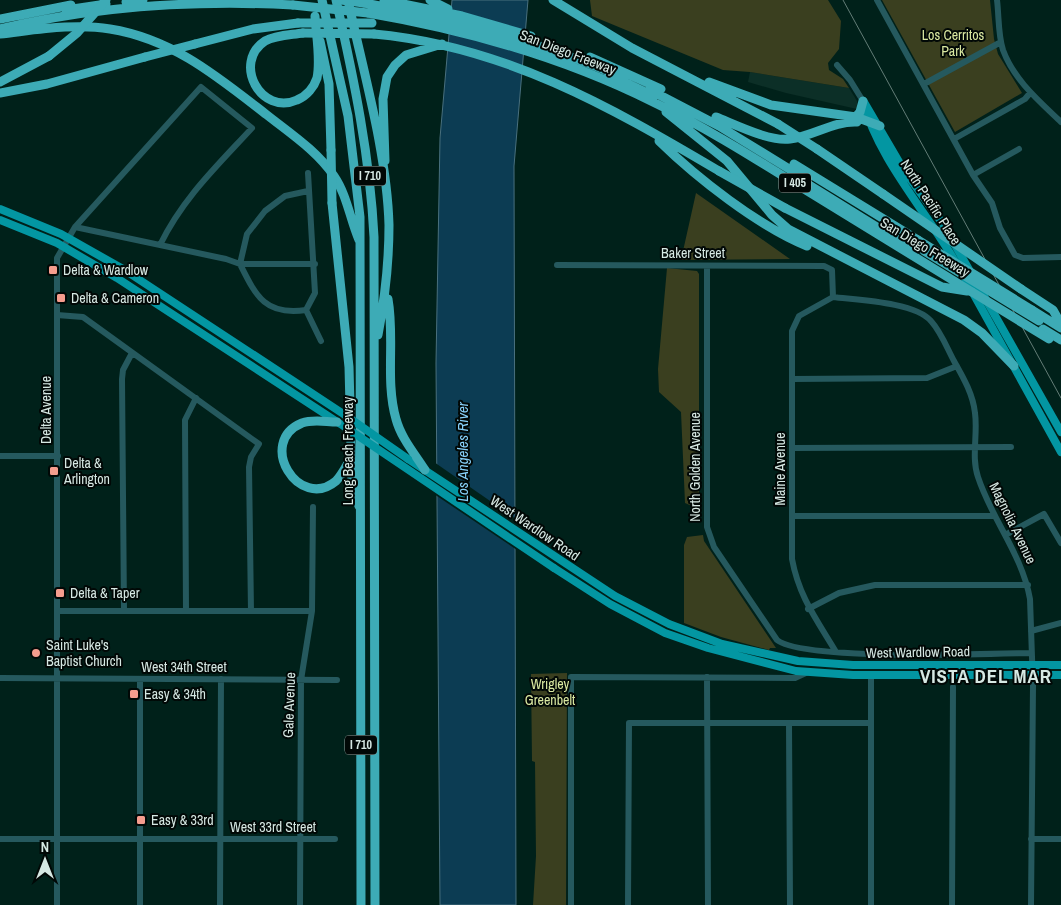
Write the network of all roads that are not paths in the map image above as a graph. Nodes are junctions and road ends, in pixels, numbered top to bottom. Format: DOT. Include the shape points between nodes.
graph roads {
  1 [pos="66,0"];
  2 [pos="106,0"];
  3 [pos="143,0"];
  4 [pos="306,0"];
  5 [pos="311,0"];
  6 [pos="322,0"];
  7 [pos="336,0"];
  8 [pos="341,0"];
  9 [pos="348,0"];
  10 [pos="384,0"];
  11 [pos="430,0"];
  12 [pos="554,0"];
  13 [pos="877,0"];
  14 [pos="998,0"];
  15 [pos="367,8"];
  16 [pos="0,13"];
  17 [pos="417,14"];
  18 [pos="315,16"];
  19 [pos="462,16"];
  20 [pos="397,18"];
  21 [pos="0,19"];
  22 [pos="0,23"];
  23 [pos="0,29"];
  24 [pos="0,34"];
  25 [pos="1002,42"];
  26 [pos="442,44"];
  27 [pos="582,62"];
  28 [pos="837,65"];
  29 [pos="691,79"];
  30 [pos="0,82"];
  31 [pos="924,84"];
  32 [pos="0,93"];
  33 [pos="1030,93"];
  34 [pos="652,101"];
  35 [pos="863,101"];
  36 [pos="716,117"];
  37 [pos="853,120"];
  38 [pos="1061,122"];
  39 [pos="870,123"];
  40 [pos="880,126"];
  41 [pos="648,130"];
  42 [pos="954,139"];
  43 [pos="1019,149"];
  44 [pos="308,173"];
  45 [pos="973,175"];
  46 [pos="385,184"];
  47 [pos="308,192"];
  48 [pos="0,209"];
  49 [pos="0,220"];
  50 [pos="75,227"];
  51 [pos="68,238"];
  52 [pos="160,245"];
  53 [pos="360,245"];
  54 [pos="63,246"];
  55 [pos="1061,257"];
  56 [pos="240,264"];
  57 [pos="315,264"];
  58 [pos="557,265"];
  59 [pos="707,266"];
  60 [pos="876,276"];
  61 [pos="387,292"];
  62 [pos="972,292"];
  63 [pos="833,297"];
  64 [pos="306,310"];
  65 [pos="58,315"];
  66 [pos="1041,325"];
  67 [pos="1061,326"];
  68 [pos="1061,335"];
  69 [pos="1061,340"];
  70 [pos="321,341"];
  71 [pos="1061,346"];
  72 [pos="132,353"];
  73 [pos="374,354"];
  74 [pos="1017,363"];
  75 [pos="957,366"];
  76 [pos="792,379"];
  77 [pos="196,398"];
  78 [pos="337,422"];
  79 [pos="1061,432"];
  80 [pos="976,447"];
  81 [pos="1011,447"];
  82 [pos="792,448"];
  83 [pos="1061,452"];
  84 [pos="0,456"];
  85 [pos="58,456"];
  86 [pos="351,458"];
  87 [pos="425,470"];
  88 [pos="313,507"];
  89 [pos="361,515"];
  90 [pos="792,516"];
  91 [pos="995,516"];
  92 [pos="1006,534"];
  93 [pos="1061,543"];
  94 [pos="1028,585"];
  95 [pos="808,609"];
  96 [pos="58,611"];
  97 [pos="124,611"];
  98 [pos="186,611"];
  99 [pos="251,611"];
  100 [pos="312,611"];
  101 [pos="1061,623"];
  102 [pos="1031,631"];
  103 [pos="783,645"];
  104 [pos="836,652"];
  105 [pos="1031,653"];
  106 [pos="1031,664"];
  107 [pos="1061,664"];
  108 [pos="808,672"];
  109 [pos="1032,674"];
  110 [pos="1061,674"];
  111 [pos="871,675"];
  112 [pos="708,677"];
  113 [pos="0,678"];
  114 [pos="58,678"];
  115 [pos="140,679"];
  116 [pos="221,679"];
  117 [pos="300,680"];
  118 [pos="337,680"];
  119 [pos="953,687"];
  120 [pos="708,723"];
  121 [pos="789,723"];
  122 [pos="871,723"];
  123 [pos="0,839"];
  124 [pos="56,839"];
  125 [pos="141,839"];
  126 [pos="220,839"];
  127 [pos="300,839"];
  128 [pos="335,839"];
  129 [pos="1031,839"];
  130 [pos="1061,839"];
  131 [pos="57,905"];
  132 [pos="140,905"];
  133 [pos="220,905"];
  134 [pos="300,905"];
  135 [pos="361,905"];
  136 [pos="375,905"];
  137 [pos="571,905"];
  138 [pos="628,905"];
  139 [pos="708,905"];
  140 [pos="790,905"];
  141 [pos="871,905"];
  142 [pos="952,905"];
  143 [pos="1031,905"];
  1 -- 16 [label="highway"];
  2 -- 21 [label="highway"];
  2 -- 30 [label="highway, bridge" via="77,33 49,56"];
  3 -- 22 [label="highway" via="89,6"];
  4 -- 15 [label="highway, bridge"];
  5 -- 18 [label="highway"];
  6 -- 53 [label="highway, Long Beach Freeway / I 710" via="348,116 357,184"];
  7 -- 73 [label="highway, Long Beach Freeway / I 710" via="360,109 370,173 374,237"];
  8 -- 15 [label="highway, bridge"];
  9 -- 46 [label="highway"];
  10 -- 17 [label="highway, San Diego Freeway / I 405"];
  11 -- 19 [label="highway"];
  12 -- 29 [label="highway"];
  13 -- 31 [label="street"];
  14 -- 25 [label="street"];
  15 -- 17 [label="highway"];
  15 -- 20 [label="highway, San Diego Freeway / I 405"];
  15 -- 23 [label="highway, San Diego Freeway / I 405, bridge" via="220,2 135,7 62,16"];
  17 -- 19 [label="highway, San Diego Freeway / I 405"];
  17 -- 20 [label="highway, San Diego Freeway / I 405"];
  17 -- 27 [label="highway, San Diego Freeway / I 405" via="513,46"];
  18 -- 26 [label="highway, bridge" via="318,71 313,87 296,101 279,103 268,99 257,90 250,67 254,54 271,38 303,34 374,34"];
  18 -- 86 [label="highway, bridge" via="329,84 332,203 349,367"];
  19 -- 27 [label="highway, San Diego Freeway / I 405" via="538,38"];
  20 -- 32 [label="highway, bridge" via="372,23 298,23 253,30 47,84"];
  24 -- 53 [label="highway" via="74,27 107,29 150,38 189,57 298,138 322,161 342,191"];
  25 -- 31 [label="street"];
  25 -- 33 [label="street" via="1008,61"];
  26 -- 41 [label="highway" via="513,65 584,95"];
  26 -- 46 [label="highway" via="412,52 390,71 383,91"];
  27 -- 34 [label="highway, San Diego Freeway / I 405"];
  27 -- 36 [label="highway, San Diego Freeway / I 405" via="633,75"];
  27 -- 66 [label="highway" via="713,127"];
  28 -- 35 [label="street, North Pacific Place"];
  29 -- 37 [label="highway" via="710,82 780,108"];
  29 -- 67 [label="highway, bridge" via="778,124 816,149 1053,310"];
  31 -- 42 [label="street"];
  33 -- 38 [label="street"];
  33 -- 42 [label="street" via="1025,99"];
  34 -- 60 [label="highway" via="727,161 780,223"];
  34 -- 62 [label="highway, San Diego Freeway / I 405" via="727,141"];
  35 -- 37 [label="highway"];
  35 -- 39 [label="main road, North Pacific Place"];
  35 -- 40 [label="main road, North Pacific Place"];
  36 -- 37 [label="highway" via="787,140"];
  36 -- 67 [label="highway, San Diego Freeway / I 405, bridge"];
  37 -- 39 [label="highway"];
  39 -- 40 [label="highway"];
  39 -- 74 [label="main road, North Pacific Place" via="898,176 936,228"];
  40 -- 74 [label="main road, North Pacific Place" via="905,172 942,224"];
  41 -- 60 [label="highway" via="678,159 772,229"];
  41 -- 62 [label="highway, bridge" via="785,208 942,287"];
  42 -- 45 [label="street"];
  43 -- 45 [label="street"];
  44 -- 47 [label="street"];
  45 -- 55 [label="street" via="992,203 1000,228 1018,257"];
  46 -- 61 [label="highway" via="389,224"];
  47 -- 56 [label="street" via="285,196 265,211 247,234"];
  47 -- 57 [label="street"];
  48 -- 51 [label="main road, West Wardlow Road"];
  49 -- 54 [label="main road, West Wardlow Road"];
  50 -- 51 [label="street, Delta Avenue"];
  50 -- 52 [label="street"];
  50 -- 52 [label="street, Delta Avenue" via="201,87 252,128 174,217"];
  51 -- 54 [label="street, Delta Avenue"];
  51 -- 87 [label="main road, West Wardlow Road, bridge" via="123,269"];
  52 -- 56 [label="street"];
  53 -- 89 [label="highway, Long Beach Freeway / I 710"];
  54 -- 65 [label="street, Delta Avenue" via="57,258"];
  54 -- 78 [label="main road, West Wardlow Road" via="118,278"];
  56 -- 57 [label="street"];
  56 -- 64 [label="street" via="254,292 268,305 287,312"];
  57 -- 64 [label="street" via="316,293"];
  58 -- 59 [label="street, Baker Street"];
  59 -- 63 [label="street, Baker Street" via="819,265 829,268 833,275"];
  59 -- 103 [label="street, North Golden Avenue" via="707,527 714,547"];
  60 -- 74 [label="highway" via="964,320"];
  61 -- 73 [label="highway"];
  61 -- 87 [label="highway" via="392,322 393,408 398,428"];
  62 -- 71 [label="highway, San Diego Freeway / I 405, bridge"];
  63 -- 75 [label="street, Magnolia Avenue" via="898,307 926,316"];
  63 -- 76 [label="street, Maine Avenue" via="806,310 794,323"];
  64 -- 70 [label="street"];
  65 -- 72 [label="street" via="83,317"];
  65 -- 85 [label="street, Delta Avenue"];
  66 -- 68 [label="highway"];
  66 -- 69 [label="highway"];
  72 -- 77 [label="street"];
  72 -- 97 [label="street" via="122,379"];
  73 -- 136 [label="highway, Long Beach Freeway / I 710"];
  74 -- 79 [label="main road"];
  74 -- 83 [label="main road"];
  75 -- 76 [label="street" via="927,378"];
  75 -- 80 [label="street, Magnolia Avenue" via="974,403"];
  76 -- 82 [label="street, Maine Avenue"];
  77 -- 98 [label="street" via="185,420"];
  77 -- 99 [label="street" via="259,444 249,467"];
  78 -- 86 [label="highway" via="308,422 292,430 283,448 285,467 302,485 319,488 336,481"];
  78 -- 108 [label="main road, West Wardlow Road, bridge" via="610,604 665,633 708,648"];
  80 -- 81 [label="street"];
  80 -- 82 [label="street"];
  80 -- 91 [label="street, Magnolia Avenue" via="977,474"];
  82 -- 90 [label="street, Maine Avenue"];
  84 -- 85 [label="street"];
  85 -- 96 [label="street, Delta Avenue"];
  86 -- 89 [label="highway" via="352,485"];
  87 -- 106 [label="main road, West Wardlow Road" via="615,596 669,624 722,644 798,661 853,665"];
  88 -- 100 [label="street, Gale Avenue"];
  89 -- 135 [label="highway, Long Beach Freeway / I 710"];
  90 -- 91 [label="street"];
  90 -- 95 [label="street, Maine Avenue" via="794,572"];
  91 -- 92 [label="street, Magnolia Avenue"];
  92 -- 93 [label="street" via="1044,514"];
  92 -- 94 [label="street, Magnolia Avenue"];
  94 -- 95 [label="street" via="875,585 839,594"];
  94 -- 102 [label="street, Magnolia Avenue"];
  95 -- 104 [label="street, Maine Avenue"];
  96 -- 97 [label="street"];
  96 -- 114 [label="street, Delta Avenue"];
  97 -- 98 [label="street"];
  98 -- 99 [label="street"];
  99 -- 100 [label="street"];
  100 -- 117 [label="street, Gale Avenue"];
  101 -- 102 [label="street"];
  102 -- 105 [label="street, Magnolia Avenue"];
  103 -- 104 [label="street, West Wardlow Road"];
  104 -- 105 [label="street, West Wardlow Road"];
  105 -- 106 [label="street, Magnolia Avenue"];
  106 -- 107 [label="main road, West Wardlow Road"];
  106 -- 109 [label="street, Magnolia Avenue"];
  108 -- 111 [label="main road, West Wardlow Road"];
  108 -- 112 [label="street" via="795,678"];
  109 -- 110 [label="main road, West Wardlow Road"];
  109 -- 111 [label="main road, West Wardlow Road"];
  109 -- 129 [label="street, Magnolia Avenue"];
  111 -- 122 [label="street"];
  112 -- 120 [label="street"];
  112 -- 137 [label="street" via="571,677"];
  113 -- 114 [label="street, West 34th Street"];
  114 -- 115 [label="street, West 34th Street"];
  114 -- 124 [label="street, Delta Avenue"];
  115 -- 116 [label="street, West 34th Street"];
  115 -- 125 [label="street"];
  116 -- 117 [label="street, West 34th Street"];
  116 -- 126 [label="street"];
  117 -- 118 [label="street, West 34th Street"];
  117 -- 127 [label="street, Gale Avenue"];
  119 -- 142 [label="street"];
  120 -- 121 [label="street"];
  120 -- 138 [label="street" via="629,724"];
  120 -- 139 [label="street"];
  121 -- 122 [label="street"];
  121 -- 140 [label="street"];
  122 -- 141 [label="street"];
  123 -- 124 [label="street, West 33rd Street"];
  124 -- 125 [label="street, West 33rd Street"];
  124 -- 131 [label="street, Delta Avenue"];
  125 -- 126 [label="street, West 33rd Street"];
  125 -- 132 [label="street"];
  126 -- 127 [label="street, West 33rd Street"];
  126 -- 133 [label="street"];
  127 -- 128 [label="street, West 33rd Street"];
  127 -- 134 [label="street, Gale Avenue"];
  129 -- 130 [label="street"];
  129 -- 143 [label="street, Magnolia Avenue"];
}
